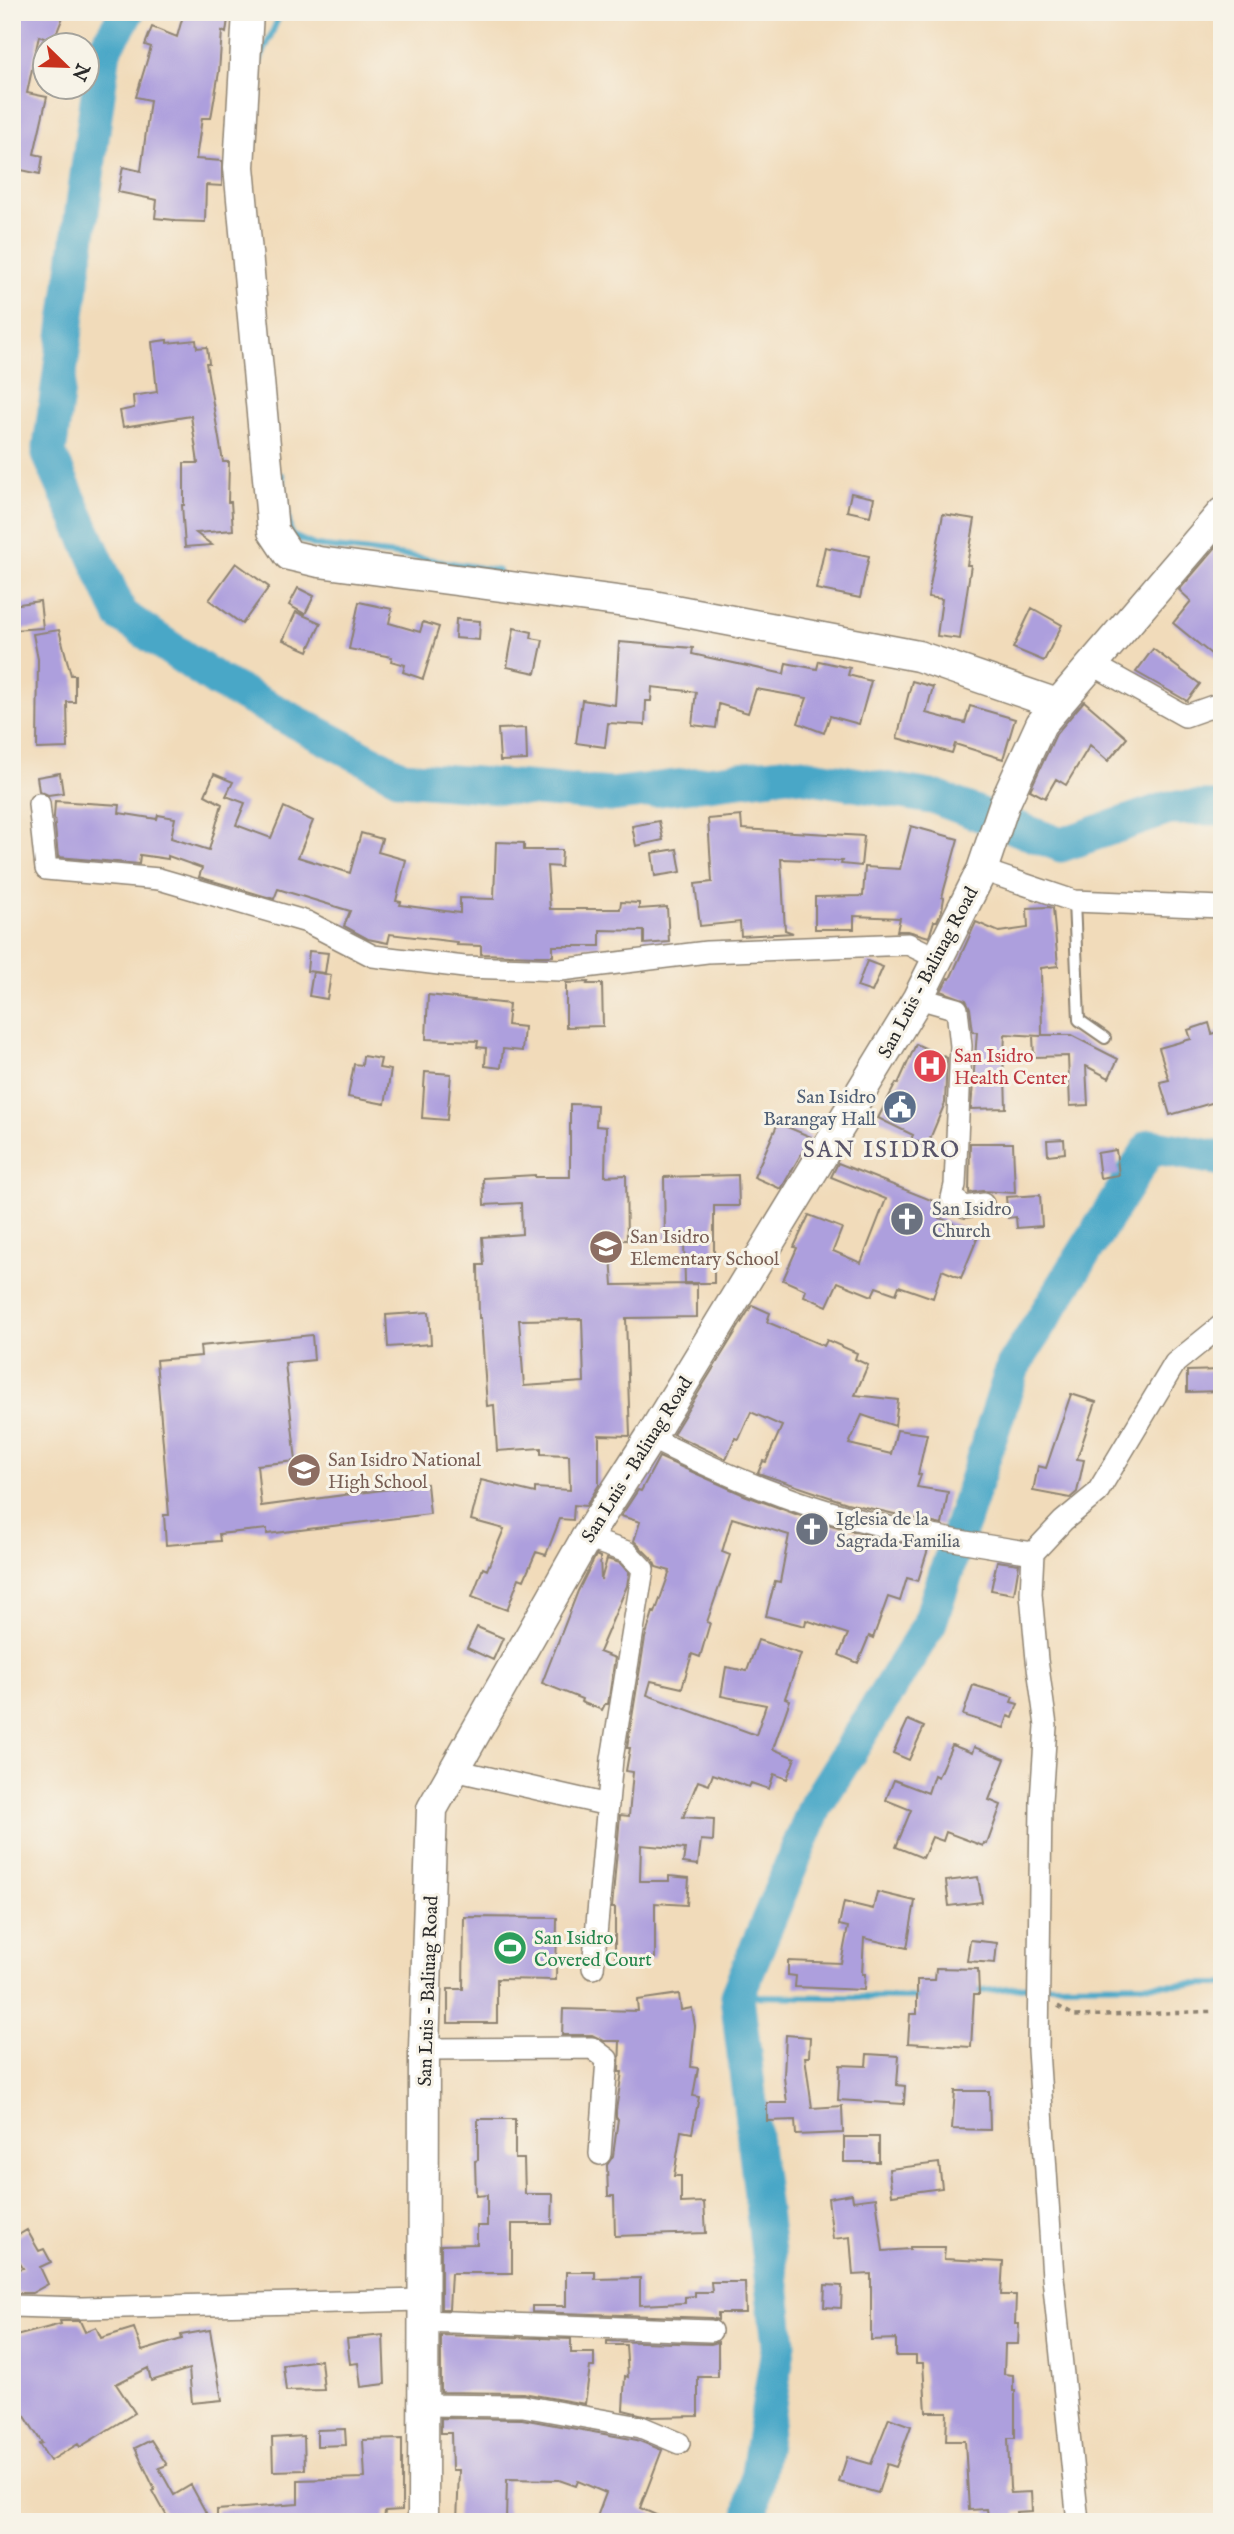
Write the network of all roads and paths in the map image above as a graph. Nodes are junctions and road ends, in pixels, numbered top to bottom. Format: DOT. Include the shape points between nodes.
graph roads {
  1 [pos="250,13"];
  2 [pos="1222,513"];
  3 [pos="1092,664"];
  4 [pos="1222,703"];
  5 [pos="1057,704"];
  6 [pos="39,804"];
  7 [pos="984,864"];
  8 [pos="1074,901"];
  9 [pos="1222,907"];
  10 [pos="939,959"];
  11 [pos="918,998"];
  12 [pos="1105,1038"];
  13 [pos="983,1204"];
  14 [pos="1222,1325"];
  15 [pos="650,1438"];
  16 [pos="586,1538"];
  17 [pos="1033,1553"];
  18 [pos="454,1770"];
  19 [pos="608,1805"];
  20 [pos="593,1968"];
  21 [pos="1038,1985"];
  22 [pos="1222,2011"];
  23 [pos="424,2049"];
  24 [pos="600,2154"];
  25 [pos="12,2306"];
  26 [pos="422,2310"];
  27 [pos="711,2331"];
  28 [pos="423,2405"];
  29 [pos="679,2443"];
  30 [pos="423,2522"];
  31 [pos="1078,2522"];
  1 -- 5 [label="main road" via="239,167 274,531 289,555 648,605 918,656"];
  2 -- 3 [label="main road, San Luis - Baliuag Road"];
  3 -- 4 [label="street" via="1185,716"];
  3 -- 5 [label="main road, San Luis - Baliuag Road"];
  5 -- 7 [label="main road, San Luis - Baliuag Road" via="1041,724 1004,805"];
  6 -- 10 [label="street" via="46,869 159,879 307,922 373,956 464,967 561,970 706,952 908,944"];
  7 -- 8 [label="street"];
  7 -- 10 [label="main road, San Luis - Baliuag Road"];
  8 -- 9 [label="street"];
  8 -- 12 [label="lane" via="1079,1020"];
  10 -- 11 [label="main road, San Luis - Baliuag Road"];
  11 -- 13 [label="street" via="957,1009 961,1046 952,1198 965,1207"];
  11 -- 15 [label="main road, San Luis - Baliuag Road"];
  14 -- 17 [label="street" via="1175,1363 1097,1493"];
  15 -- 16 [label="main road, San Luis - Baliuag Road"];
  15 -- 17 [label="street" via="783,1496 851,1517"];
  16 -- 18 [label="main road, San Luis - Baliuag Road"];
  16 -- 19 [label="street" via="627,1552 643,1569"];
  17 -- 21 [label="street" via="1031,1594 1046,1726"];
  18 -- 19 [label="street"];
  18 -- 23 [label="main road, San Luis - Baliuag Road" via="432,1809"];
  19 -- 20 [label="street"];
  21 -- 22 [label="path" via="1059,2008 1074,2016"];
  21 -- 31 [label="street" via="1053,2277"];
  23 -- 24 [label="street" via="592,2048 607,2059"];
  23 -- 26 [label="main road, San Luis - Baliuag Road"];
  25 -- 26 [label="street"];
  26 -- 27 [label="street"];
  26 -- 28 [label="main road, San Luis - Baliuag Road"];
  28 -- 29 [label="street" via="523,2406 641,2427"];
  28 -- 30 [label="main road, San Luis - Baliuag Road"];
}
